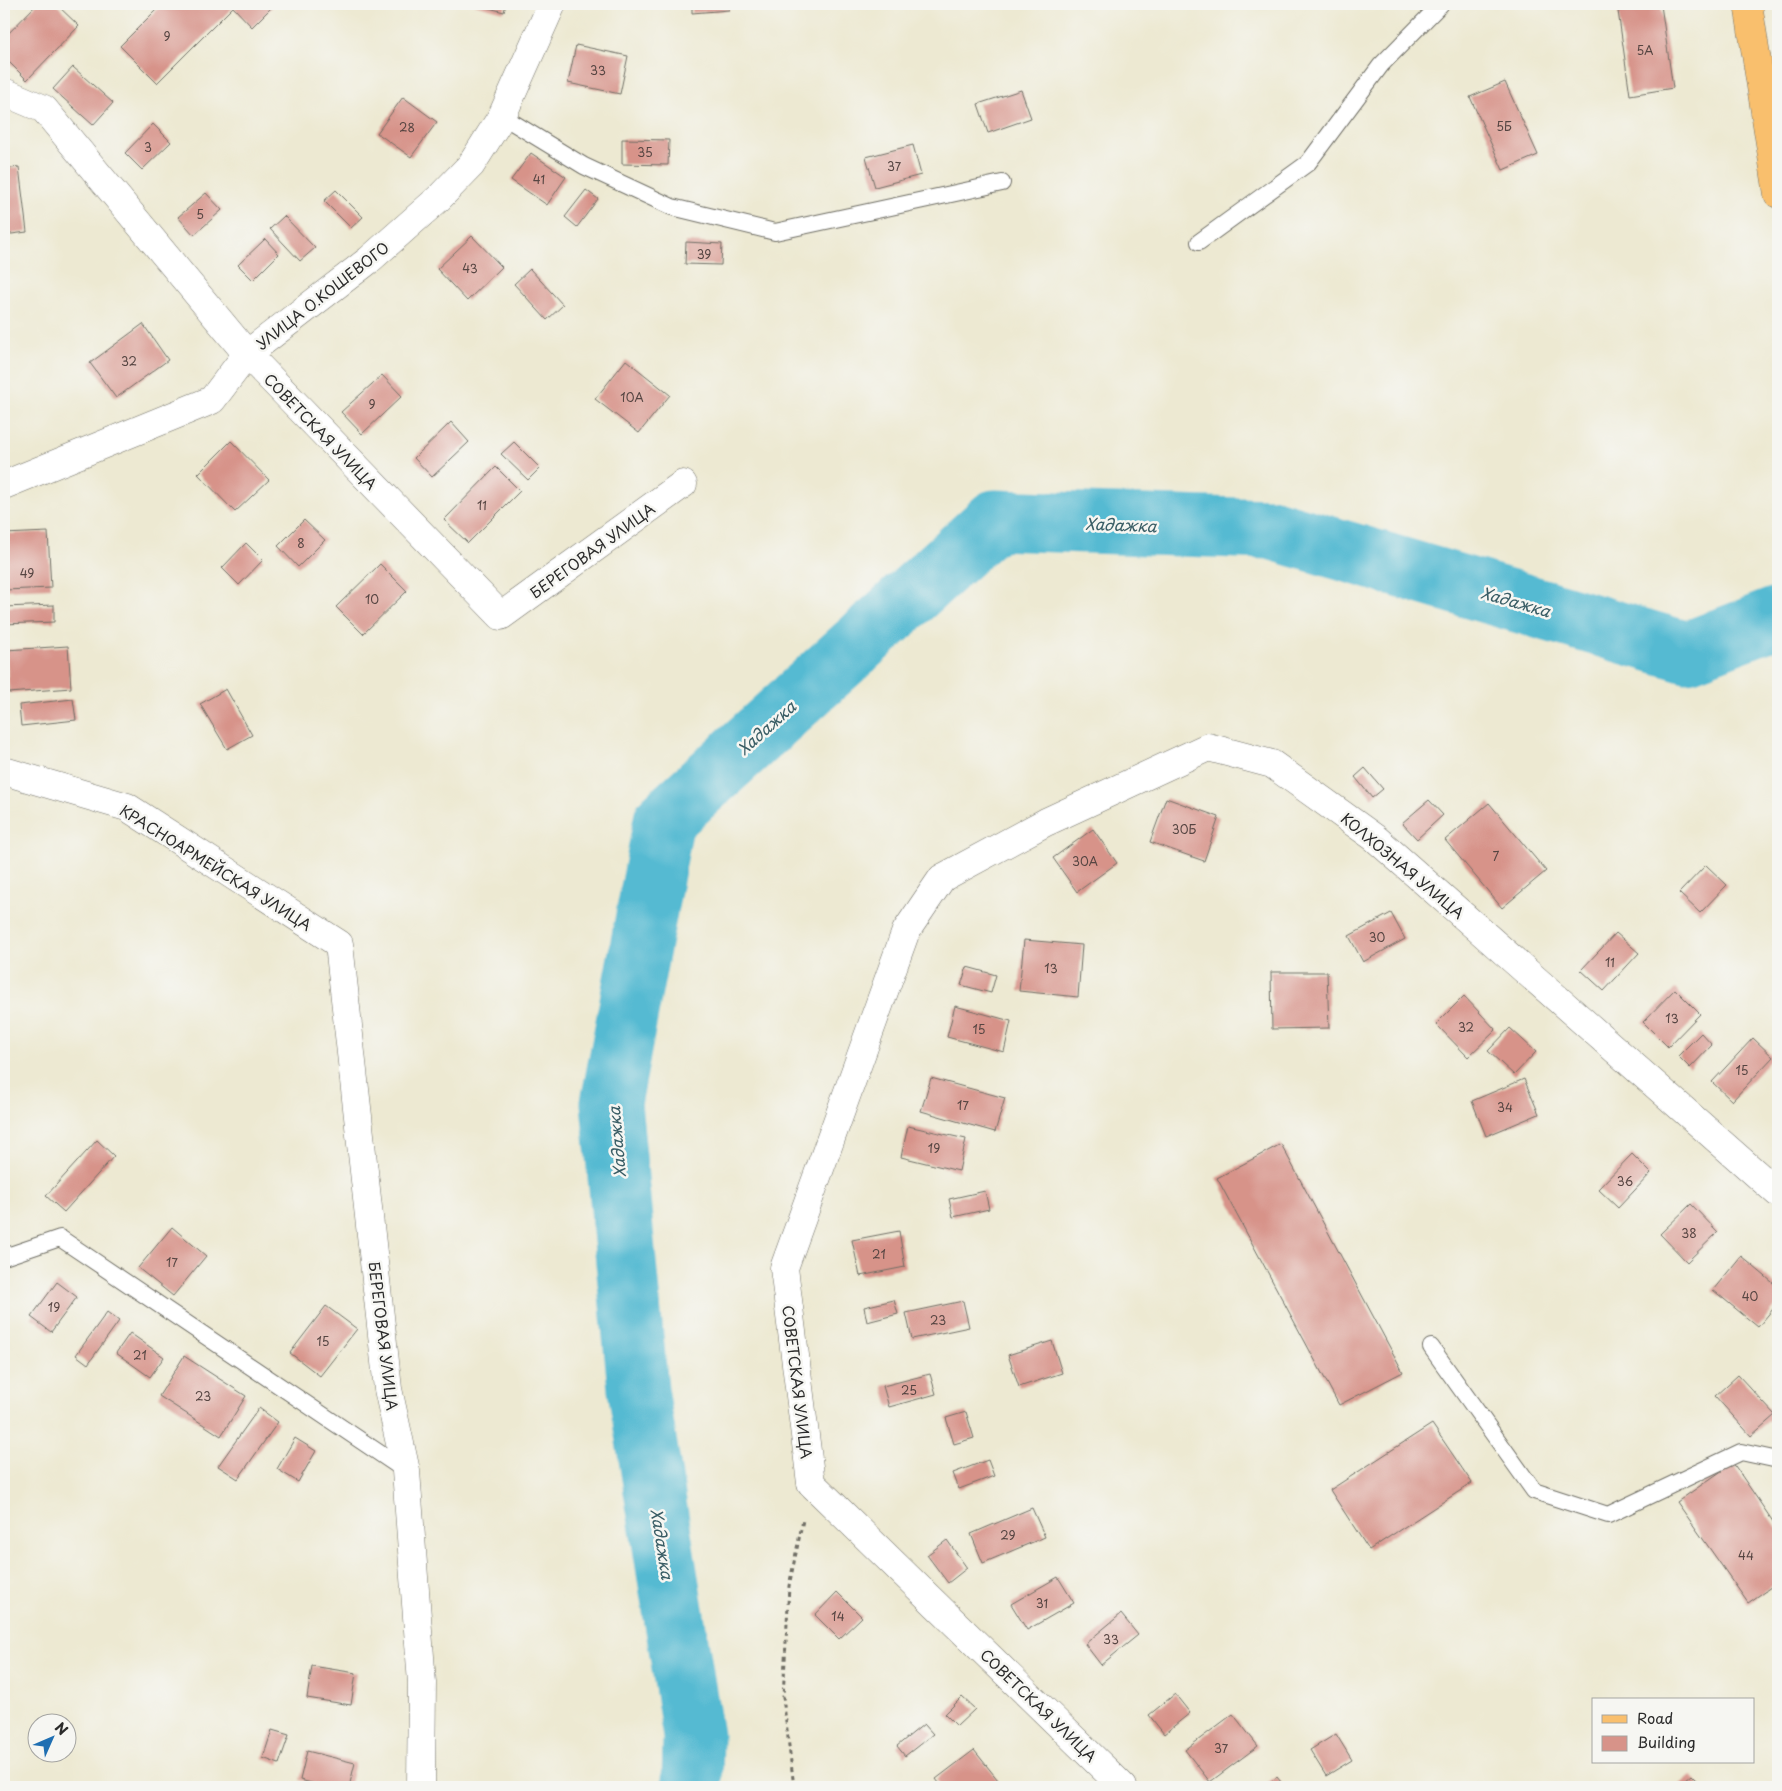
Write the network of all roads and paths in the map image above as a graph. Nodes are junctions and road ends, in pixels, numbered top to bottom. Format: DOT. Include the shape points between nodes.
graph roads {
  1 [pos="552,4"];
  2 [pos="1441,4"];
  3 [pos="1748,4"];
  4 [pos="4,92"];
  5 [pos="502,116"];
  6 [pos="1002,183"];
  7 [pos="1778,194"];
  8 [pos="1199,242"];
  9 [pos="247,354"];
  10 [pos="683,484"];
  11 [pos="4,485"];
  12 [pos="501,616"];
  13 [pos="4,771"];
  14 [pos="942,878"];
  15 [pos="339,944"];
  16 [pos="1778,1193"];
  17 [pos="4,1257"];
  18 [pos="1431,1346"];
  19 [pos="1778,1460"];
  20 [pos="406,1471"];
  21 [pos="811,1483"];
  22 [pos="420,1787"];
  23 [pos="794,1787"];
  24 [pos="1123,1787"];
  1 -- 5 [label="street, УЛИЦА О.КОШЕВОГО"];
  2 -- 8 [label="lane" via="1381,65 1308,163"];
  3 -- 7 [label="main road"];
  4 -- 9 [label="street, СОВЕТСКАЯ УЛИЦА" via="44,110"];
  5 -- 6 [label="lane" via="584,166 672,207 775,232"];
  5 -- 9 [label="street, УЛИЦА О.КОШЕВОГО" via="471,165 438,198 369,260"];
  9 -- 11 [label="street, УЛИЦА О.КОШЕВОГО" via="212,400"];
  9 -- 12 [label="street, СОВЕТСКАЯ УЛИЦА"];
  10 -- 12 [label="street, БЕРЕГОВАЯ УЛИЦА"];
  13 -- 15 [label="street, КРАСНОАРМЕЙСКАЯ УЛИЦА" via="126,808"];
  14 -- 16 [label="street, КОЛХОЗНАЯ УЛИЦА" via="1046,822 1208,747 1272,764 1374,838"];
  14 -- 21 [label="street, СОВЕТСКАЯ УЛИЦА" via="906,931 784,1268"];
  15 -- 20 [label="street, БЕРЕГОВАЯ УЛИЦА" via="388,1389"];
  17 -- 20 [label="lane" via="60,1238"];
  18 -- 19 [label="lane" via="1534,1491 1608,1515 1741,1452"];
  20 -- 22 [label="street, БЕРЕГОВАЯ УЛИЦА" via="422,1682"];
  21 -- 23 [label="path" via="789,1586 783,1697"];
  21 -- 24 [label="street, СОВЕТСКАЯ УЛИЦА"];
}
